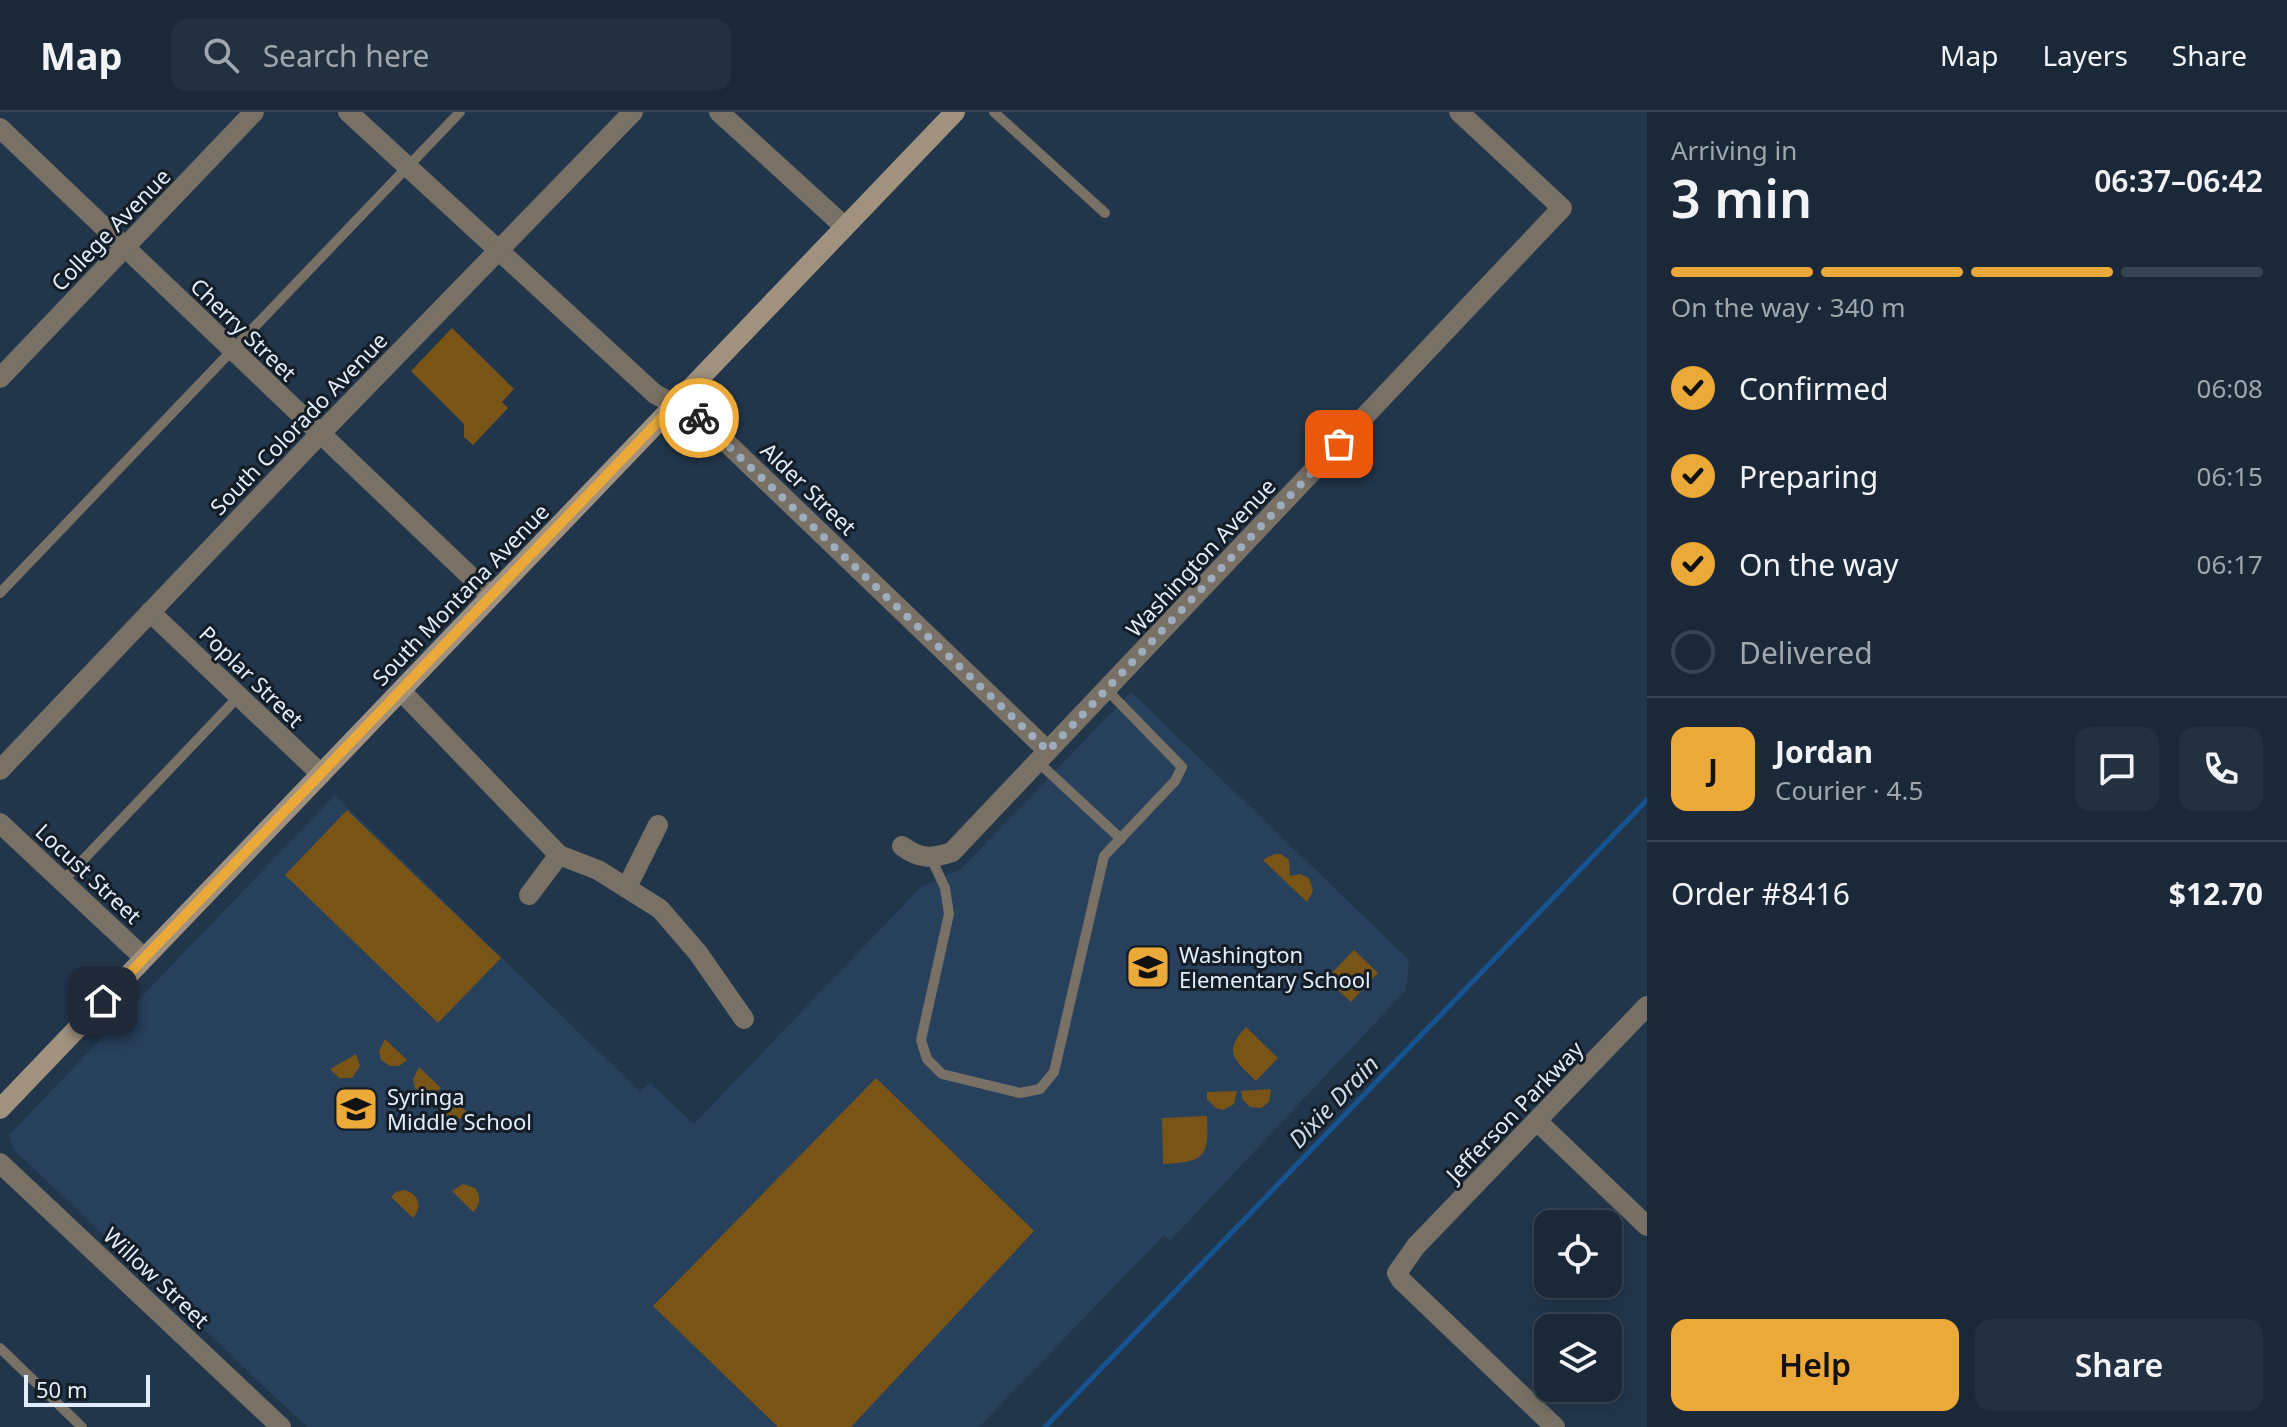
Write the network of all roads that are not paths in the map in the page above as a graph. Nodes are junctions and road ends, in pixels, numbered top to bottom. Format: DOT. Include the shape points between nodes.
graph roads {
  1 [pos="254,112"];
  2 [pos="348,112"];
  3 [pos="460,112"];
  4 [pos="633,112"];
  5 [pos="719,112"];
  6 [pos="955,112"];
  7 [pos="994,112"];
  8 [pos="1459,112"];
  9 [pos="0,128"];
  10 [pos="407,168"];
  11 [pos="1105,213"];
  12 [pos="845,227"];
  13 [pos="125,248"];
  14 [pos="499,251"];
  15 [pos="232,350"];
  16 [pos="0,378"];
  17 [pos="674,405"];
  18 [pos="320,434"];
  19 [pos="0,593"];
  20 [pos="491,596"];
  21 [pos="150,612"];
  22 [pos="1107,690"];
  23 [pos="401,691"];
  24 [pos="239,696"];
  25 [pos="1043,756"];
  26 [pos="0,770"];
  27 [pos="321,774"];
  28 [pos="0,823"];
  29 [pos="658,825"];
  30 [pos="1121,839"];
  31 [pos="902,846"];
  32 [pos="559,855"];
  33 [pos="931,858"];
  34 [pos="62,882"];
  35 [pos="627,887"];
  36 [pos="529,895"];
  37 [pos="144,958"];
  38 [pos="1647,1006"];
  39 [pos="744,1019"];
  40 [pos="0,1109"];
  41 [pos="1538,1122"];
  42 [pos="0,1163"];
  43 [pos="1647,1226"];
  44 [pos="0,1348"];
  45 [pos="82,1427"];
  46 [pos="281,1427"];
  47 [pos="1555,1427"];
  1 -- 13 [label="street, College Avenue"];
  2 -- 10 [label="street, Alder Street"];
  3 -- 10 [label="lane"];
  4 -- 14 [label="street, South Colorado Avenue"];
  5 -- 12 [label="street"];
  6 -- 12 [label="street, South Montana Avenue"];
  7 -- 11 [label="lane"];
  8 -- 22 [label="street, Washington Avenue" via="1562,208"];
  9 -- 13 [label="street, Cherry Street"];
  10 -- 14 [label="street, Alder Street"];
  10 -- 15 [label="lane"];
  12 -- 17 [label="street, South Montana Avenue"];
  13 -- 15 [label="street, Cherry Street"];
  13 -- 16 [label="street, College Avenue"];
  14 -- 17 [label="street, Alder Street" via="655,394"];
  14 -- 18 [label="street, South Colorado Avenue"];
  15 -- 18 [label="street, Cherry Street"];
  15 -- 19 [label="lane"];
  17 -- 20 [label="street, South Montana Avenue"];
  17 -- 25 [label="street, Alder Street" via="704,421"];
  18 -- 20 [label="street, Cherry Street"];
  18 -- 21 [label="street, South Colorado Avenue"];
  20 -- 23 [label="street, South Montana Avenue"];
  21 -- 24 [label="street, Poplar Street"];
  21 -- 26 [label="street, South Colorado Avenue"];
  22 -- 25 [label="street, Washington Avenue"];
  22 -- 30 [label="lane" via="1182,767"];
  23 -- 27 [label="street, South Montana Avenue"];
  23 -- 32 [label="street"];
  24 -- 27 [label="street, Poplar Street"];
  24 -- 34 [label="lane"];
  25 -- 30 [label="lane"];
  25 -- 33 [label="street, Washington Avenue" via="952,852"];
  27 -- 37 [label="street, South Montana Avenue"];
  28 -- 34 [label="street, Locust Street"];
  29 -- 35 [label="street"];
  30 -- 33 [label="lane" via="1104,856 1054,1072 1040,1089 1020,1093 942,1074 927,1059 921,1040 949,914 948,896"];
  31 -- 33 [label="street"];
  32 -- 35 [label="street"];
  32 -- 36 [label="street"];
  34 -- 37 [label="street, Locust Street"];
  35 -- 39 [label="street" via="670,920"];
  37 -- 40 [label="street, South Montana Avenue"];
  38 -- 41 [label="street, Jefferson Parkway"];
  41 -- 43 [label="street"];
  41 -- 47 [label="street, Jefferson Parkway" via="1415,1247 1397,1273"];
  42 -- 46 [label="street, Willow Street"];
  44 -- 45 [label="lane"];
}
